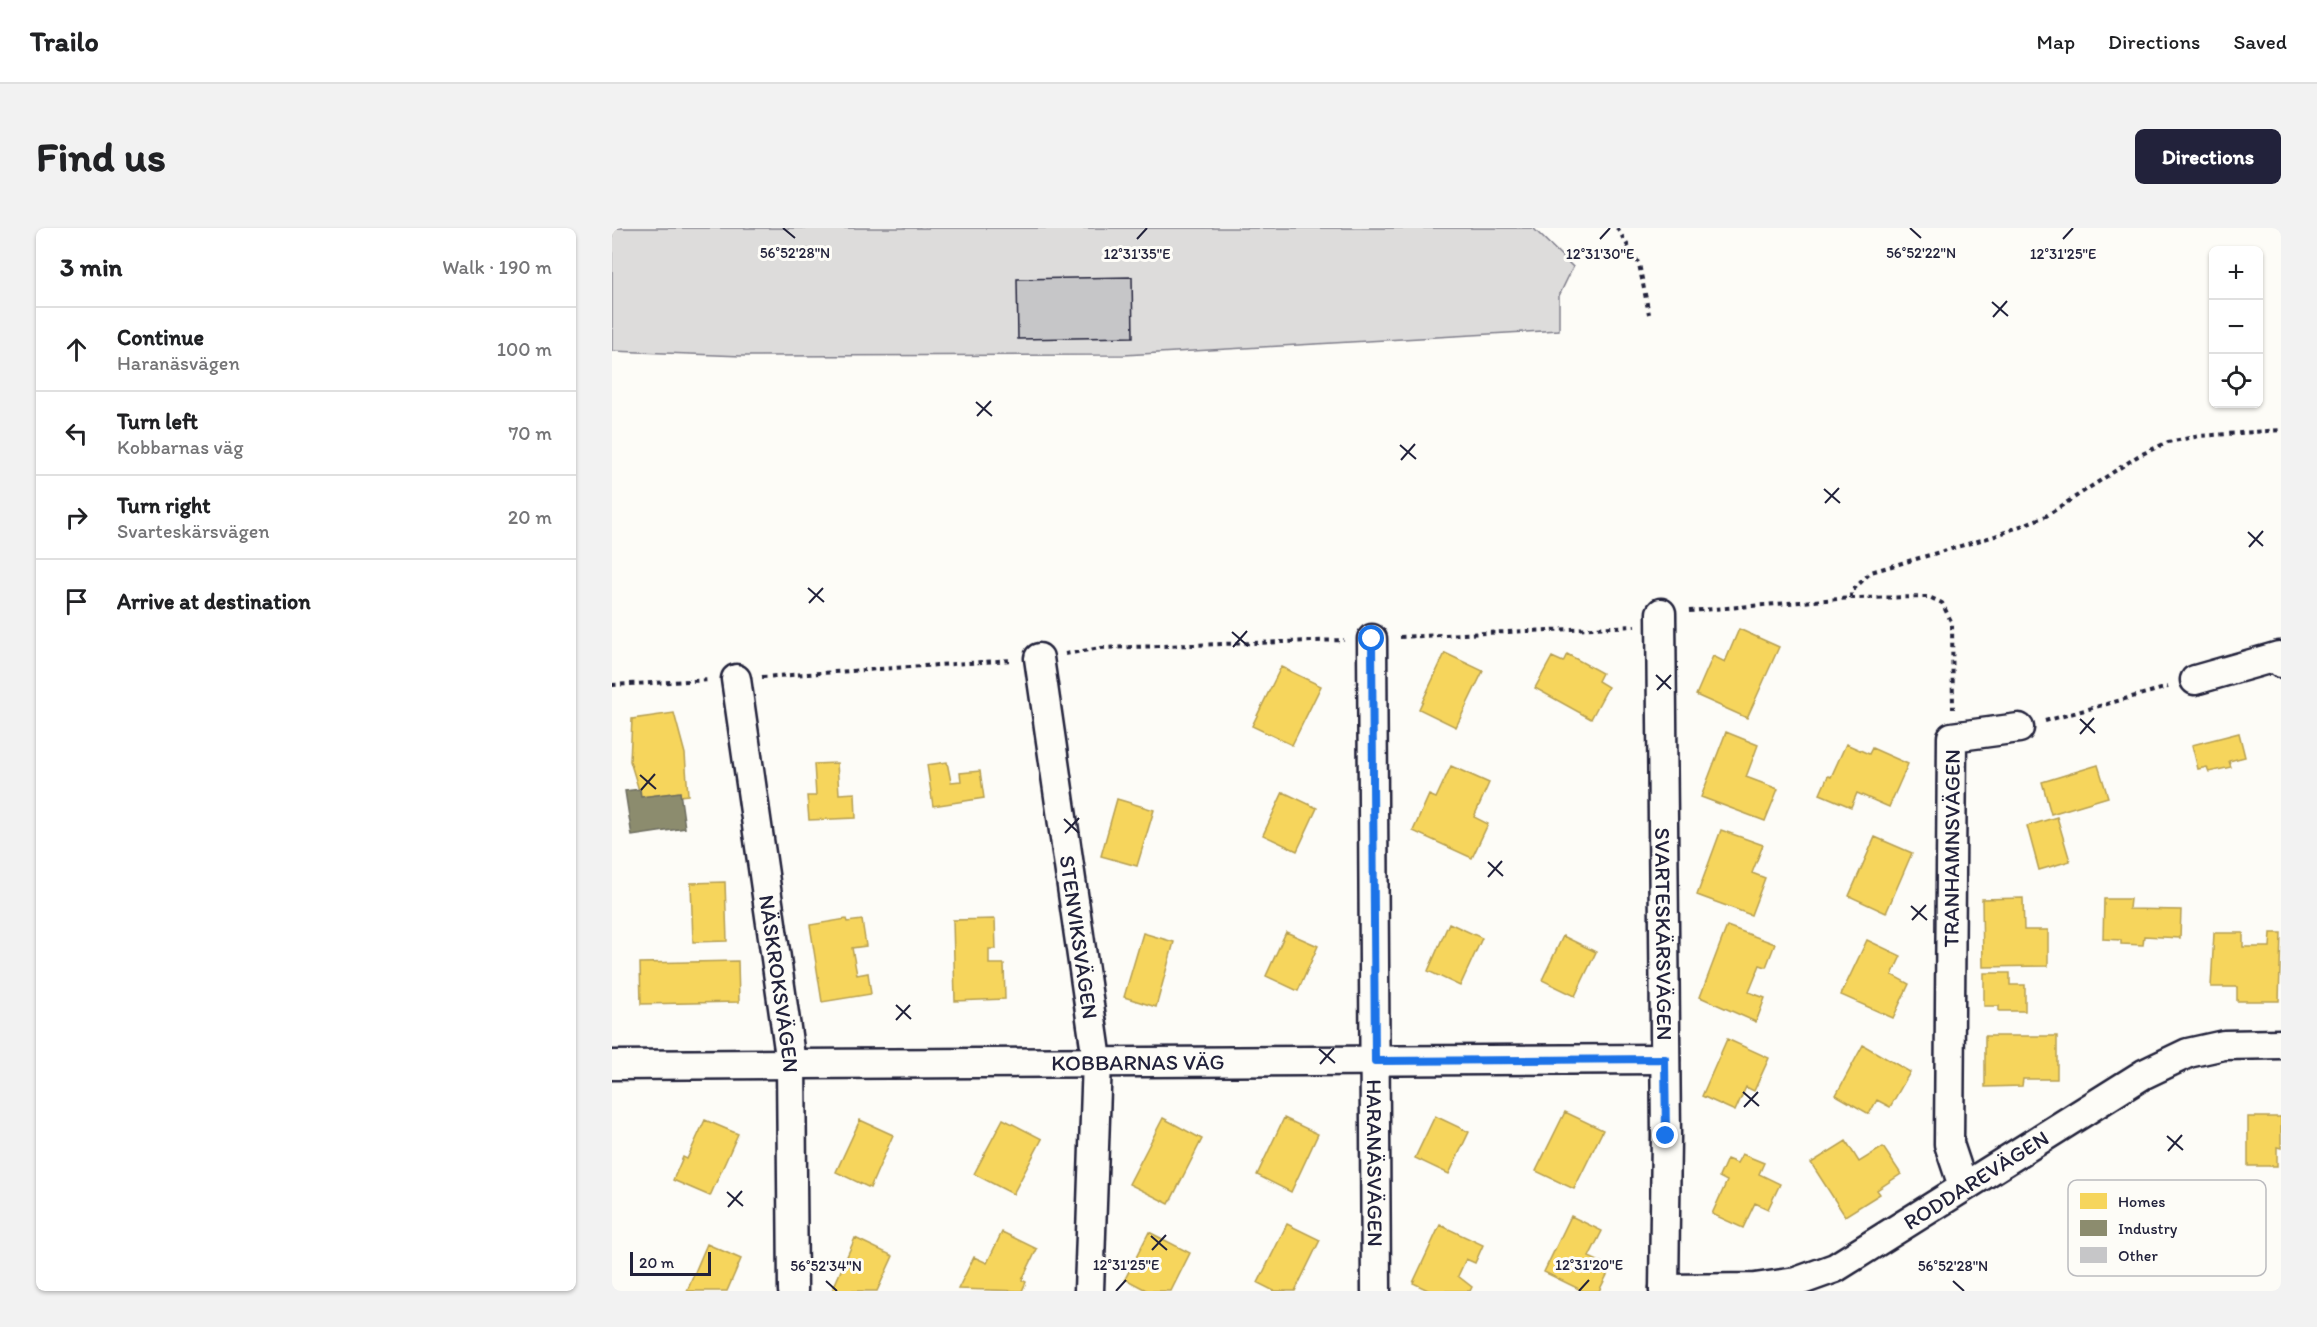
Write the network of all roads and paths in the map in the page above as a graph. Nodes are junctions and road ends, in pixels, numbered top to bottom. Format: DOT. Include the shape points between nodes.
graph roads {
  1 [pos="1617,228"];
  2 [pos="1649,314"];
  3 [pos="2281,430"];
  4 [pos="1851,598"];
  5 [pos="1660,620"];
  6 [pos="1372,639"];
  7 [pos="1039,657"];
  8 [pos="2280,659"];
  9 [pos="736,679"];
  10 [pos="2195,680"];
  11 [pos="612,685"];
  12 [pos="2019,728"];
  13 [pos="1952,737"];
  14 [pos="2281,1044"];
  15 [pos="1665,1059"];
  16 [pos="1097,1060"];
  17 [pos="1375,1061"];
  18 [pos="791,1063"];
  19 [pos="612,1065"];
  20 [pos="1963,1186"];
  21 [pos="1664,1290"];
  22 [pos="793,1291"];
  23 [pos="1089,1291"];
  24 [pos="1376,1291"];
  1 -- 2 [label="path" via="1639,264"];
  3 -- 4 [label="path" via="2168,442 2138,456 2046,516 1995,536 1871,572 1851,592"];
  4 -- 5 [label="path"];
  4 -- 13 [label="path" via="1914,595 1942,603 1952,623 1954,642"];
  5 -- 6 [label="path"];
  5 -- 15 [label="street, SVARTESKÄRSVÄGEN"];
  6 -- 7 [label="path" via="1101,648"];
  6 -- 17 [label="street, HARANÄSVÄGEN"];
  7 -- 9 [label="path"];
  7 -- 16 [label="street, STENVIKSVÄGEN"];
  8 -- 10 [label="street"];
  9 -- 11 [label="path"];
  9 -- 18 [label="street, NÄSKROKSVÄGEN"];
  10 -- 12 [label="path"];
  12 -- 13 [label="street, TRANHAMNSVÄGEN"];
  13 -- 20 [label="street, TRANHAMNSVÄGEN" via="1949,1144"];
  14 -- 20 [label="street, RODDAREVÄGEN" via="2224,1045 2188,1053 2144,1074"];
  15 -- 17 [label="street, KOBBARNAS VÄG"];
  15 -- 21 [label="street, SVARTESKÄRSVÄGEN"];
  16 -- 17 [label="street, KOBBARNAS VÄG"];
  16 -- 18 [label="street, KOBBARNAS VÄG"];
  16 -- 23 [label="street, STENVIKSVÄGEN"];
  17 -- 24 [label="street, HARANÄSVÄGEN"];
  18 -- 19 [label="street, KOBBARNAS VÄG"];
  18 -- 22 [label="street, NÄSKROKSVÄGEN"];
  20 -- 21 [label="street, RODDAREVÄGEN" via="1835,1268 1796,1282 1755,1288"];
}
